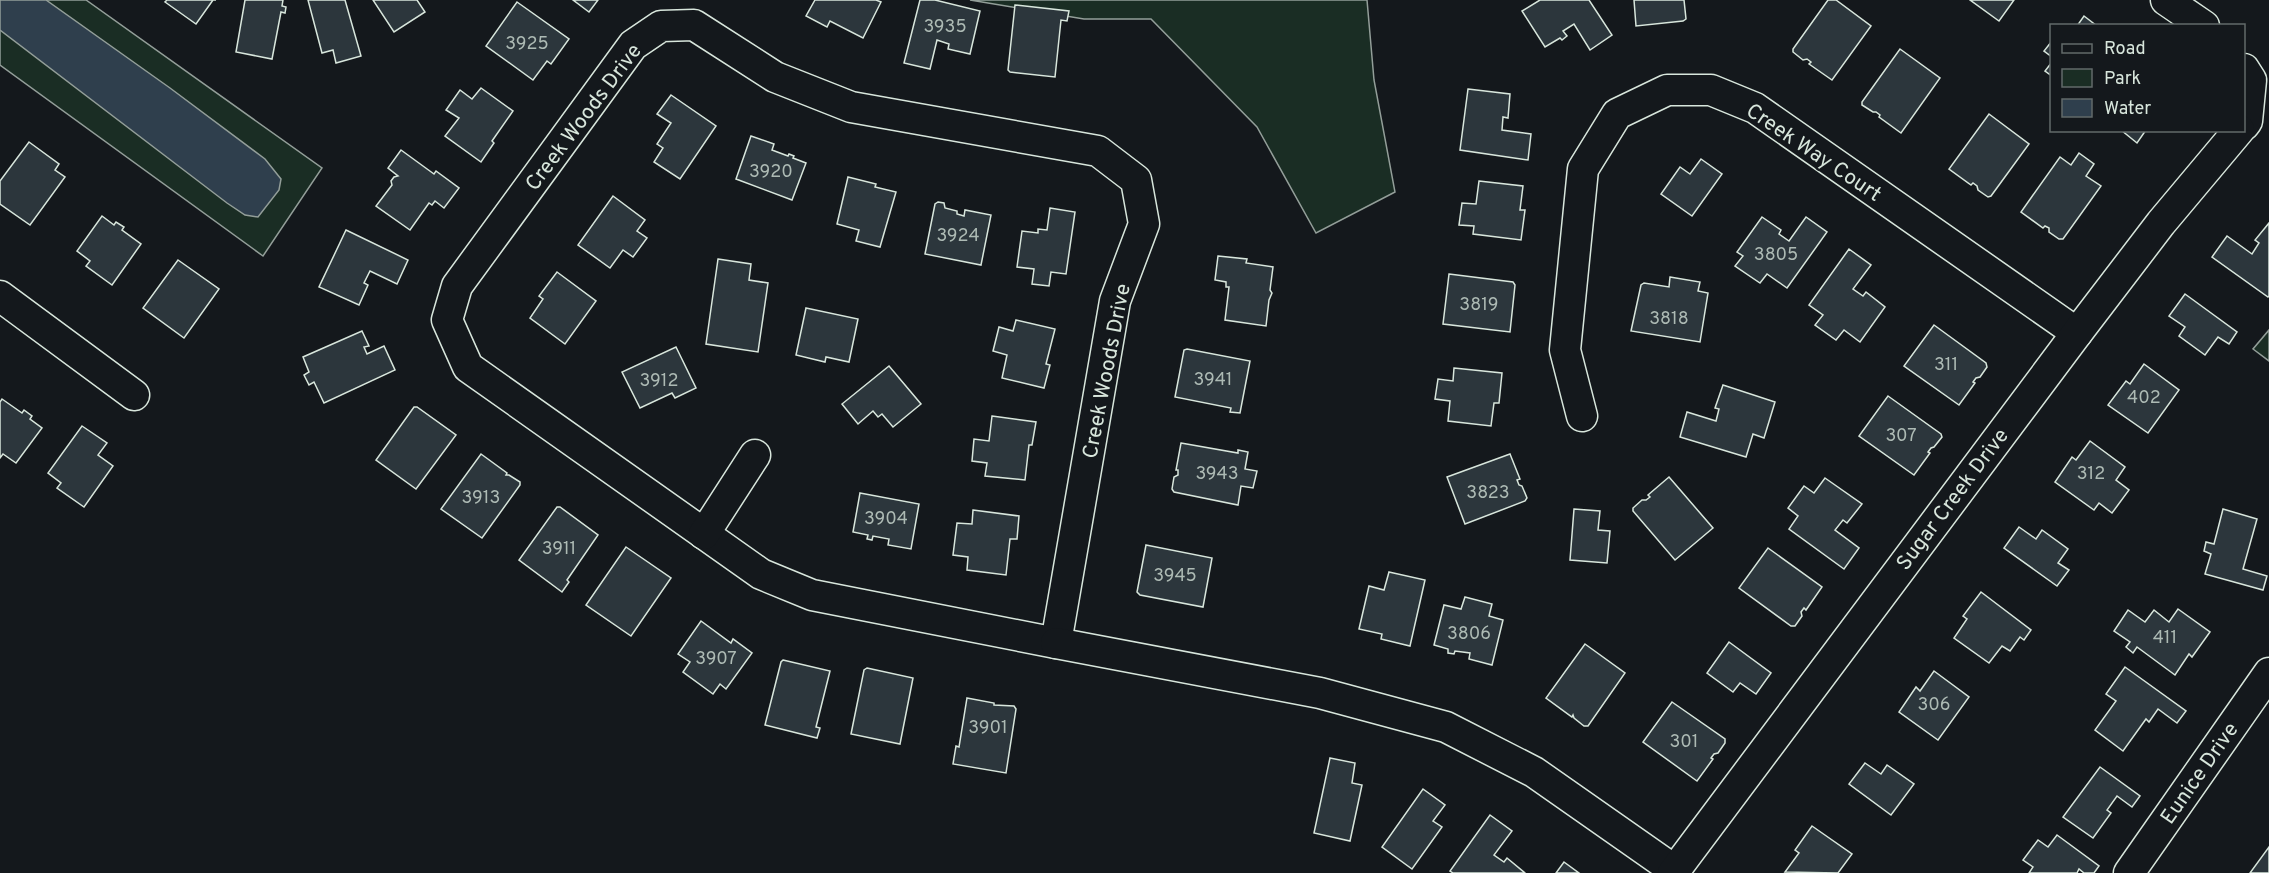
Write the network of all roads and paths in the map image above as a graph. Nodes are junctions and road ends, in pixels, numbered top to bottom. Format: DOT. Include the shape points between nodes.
graph roads {
  1 [pos="2166,0"];
  2 [pos="2201,24"];
  3 [pos="2247,75"];
  4 [pos="2245,124"];
  5 [pos="2237,132"];
  6 [pos="0,296"];
  7 [pos="2077,333"];
  8 [pos="134,395"];
  9 [pos="1582,416"];
  10 [pos="755,455"];
  11 [pos="704,534"];
  12 [pos="1056,643"];
  13 [pos="2269,673"];
  14 [pos="1673,872"];
  15 [pos="2129,873"];
  1 -- 2 [label="street"];
  3 -- 4 [label="street"];
  5 -- 7 [label="street, Sugar Creek Drive"];
  6 -- 8 [label="street"];
  7 -- 9 [label="street, Creek Way Court" via="1755,108 1711,90 1667,90 1617,114 1583,169 1565,350"];
  7 -- 14 [label="street, Sugar Creek Drive"];
  10 -- 11 [label="street"];
  11 -- 12 [label="street, Creek Woods Drive" via="761,574 812,595"];
  11 -- 12 [label="street, Creek Woods Drive" via="468,366 447,320 457,286 633,45 661,26 694,25 775,77 852,107 1098,151 1137,180 1144,224 1115,301"];
  12 -- 14 [label="street, Creek Woods Drive" via="1320,693 1446,727 1534,772"];
  13 -- 15 [label="street, Eunice Drive"];
}
